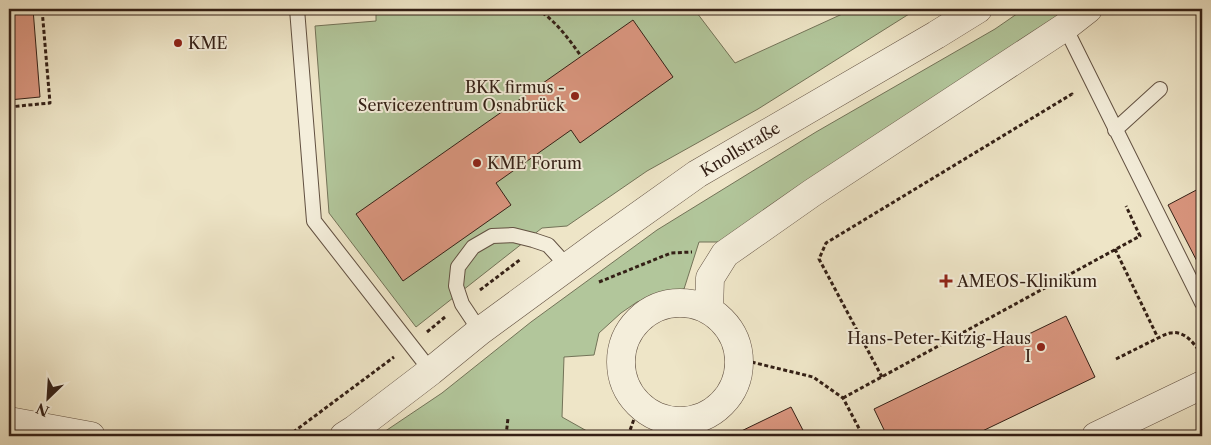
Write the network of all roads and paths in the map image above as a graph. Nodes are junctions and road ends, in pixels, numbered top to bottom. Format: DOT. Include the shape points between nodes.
graph roads {
  1 [pos="42,9"];
  2 [pos="297,9"];
  3 [pos="537,9"];
  4 [pos="978,9"];
  5 [pos="1088,9"];
  6 [pos="1065,27"];
  7 [pos="581,56"];
  8 [pos="1160,89"];
  9 [pos="1076,103"];
  10 [pos="9,107"];
  11 [pos="1115,130"];
  12 [pos="1123,200"];
  13 [pos="1115,250"];
  14 [pos="725,254"];
  15 [pos="568,267"];
  16 [pos="591,286"];
  17 [pos="1202,303"];
  18 [pos="709,310"];
  19 [pos="480,331"];
  20 [pos="1158,338"];
  21 [pos="1202,356"];
  22 [pos="739,359"];
  23 [pos="1116,359"];
  24 [pos="431,371"];
  25 [pos="882,377"];
  26 [pos="1202,385"];
  27 [pos="843,398"];
  28 [pos="638,404"];
  29 [pos="508,418"];
  30 [pos="9,421"];
  31 [pos="91,436"];
  32 [pos="344,436"];
  33 [pos="506,436"];
  34 [pos="628,436"];
  35 [pos="863,436"];
  36 [pos="1096,436"];
  1 -- 10 [label="path" via="50,103"];
  2 -- 24 [label="lane" via="314,221"];
  3 -- 7 [label="path" via="561,29"];
  4 -- 15 [label="street, Knollstraße" via="698,174"];
  5 -- 6 [label="street"];
  6 -- 11 [label="lane"];
  6 -- 14 [label="street"];
  8 -- 11 [label="lane"];
  9 -- 25 [label="path" via="1072,94 826,243 819,259"];
  11 -- 17 [label="lane"];
  12 -- 13 [label="path" via="1140,236"];
  13 -- 20 [label="path"];
  13 -- 25 [label="path"];
  14 -- 16 [label="path" via="671,253"];
  14 -- 18 [label="street" via="710,278"];
  15 -- 19 [label="street, Knollstraße"];
  15 -- 19 [label="lane" via="548,245 513,235 492,236 473,247 458,266 456,286 462,304"];
  18 -- 22 [label="street" via="734,336"];
  18 -- 28 [label="street" via="683,302 659,306 638,320 626,336 621,355 627,389"];
  19 -- 24 [label="street, Knollstraße"];
  20 -- 21 [label="path" via="1171,333 1183,334"];
  20 -- 23 [label="path"];
  22 -- 27 [label="path" via="813,377"];
  22 -- 28 [label="street" via="734,387 721,404 699,418 676,421 653,414"];
  24 -- 32 [label="street, Knollstraße"];
  25 -- 27 [label="path"];
  26 -- 36 [label="street"];
  27 -- 35 [label="path"];
  28 -- 34 [label="path"];
  29 -- 33 [label="path"];
  30 -- 31 [label="street"];
}
